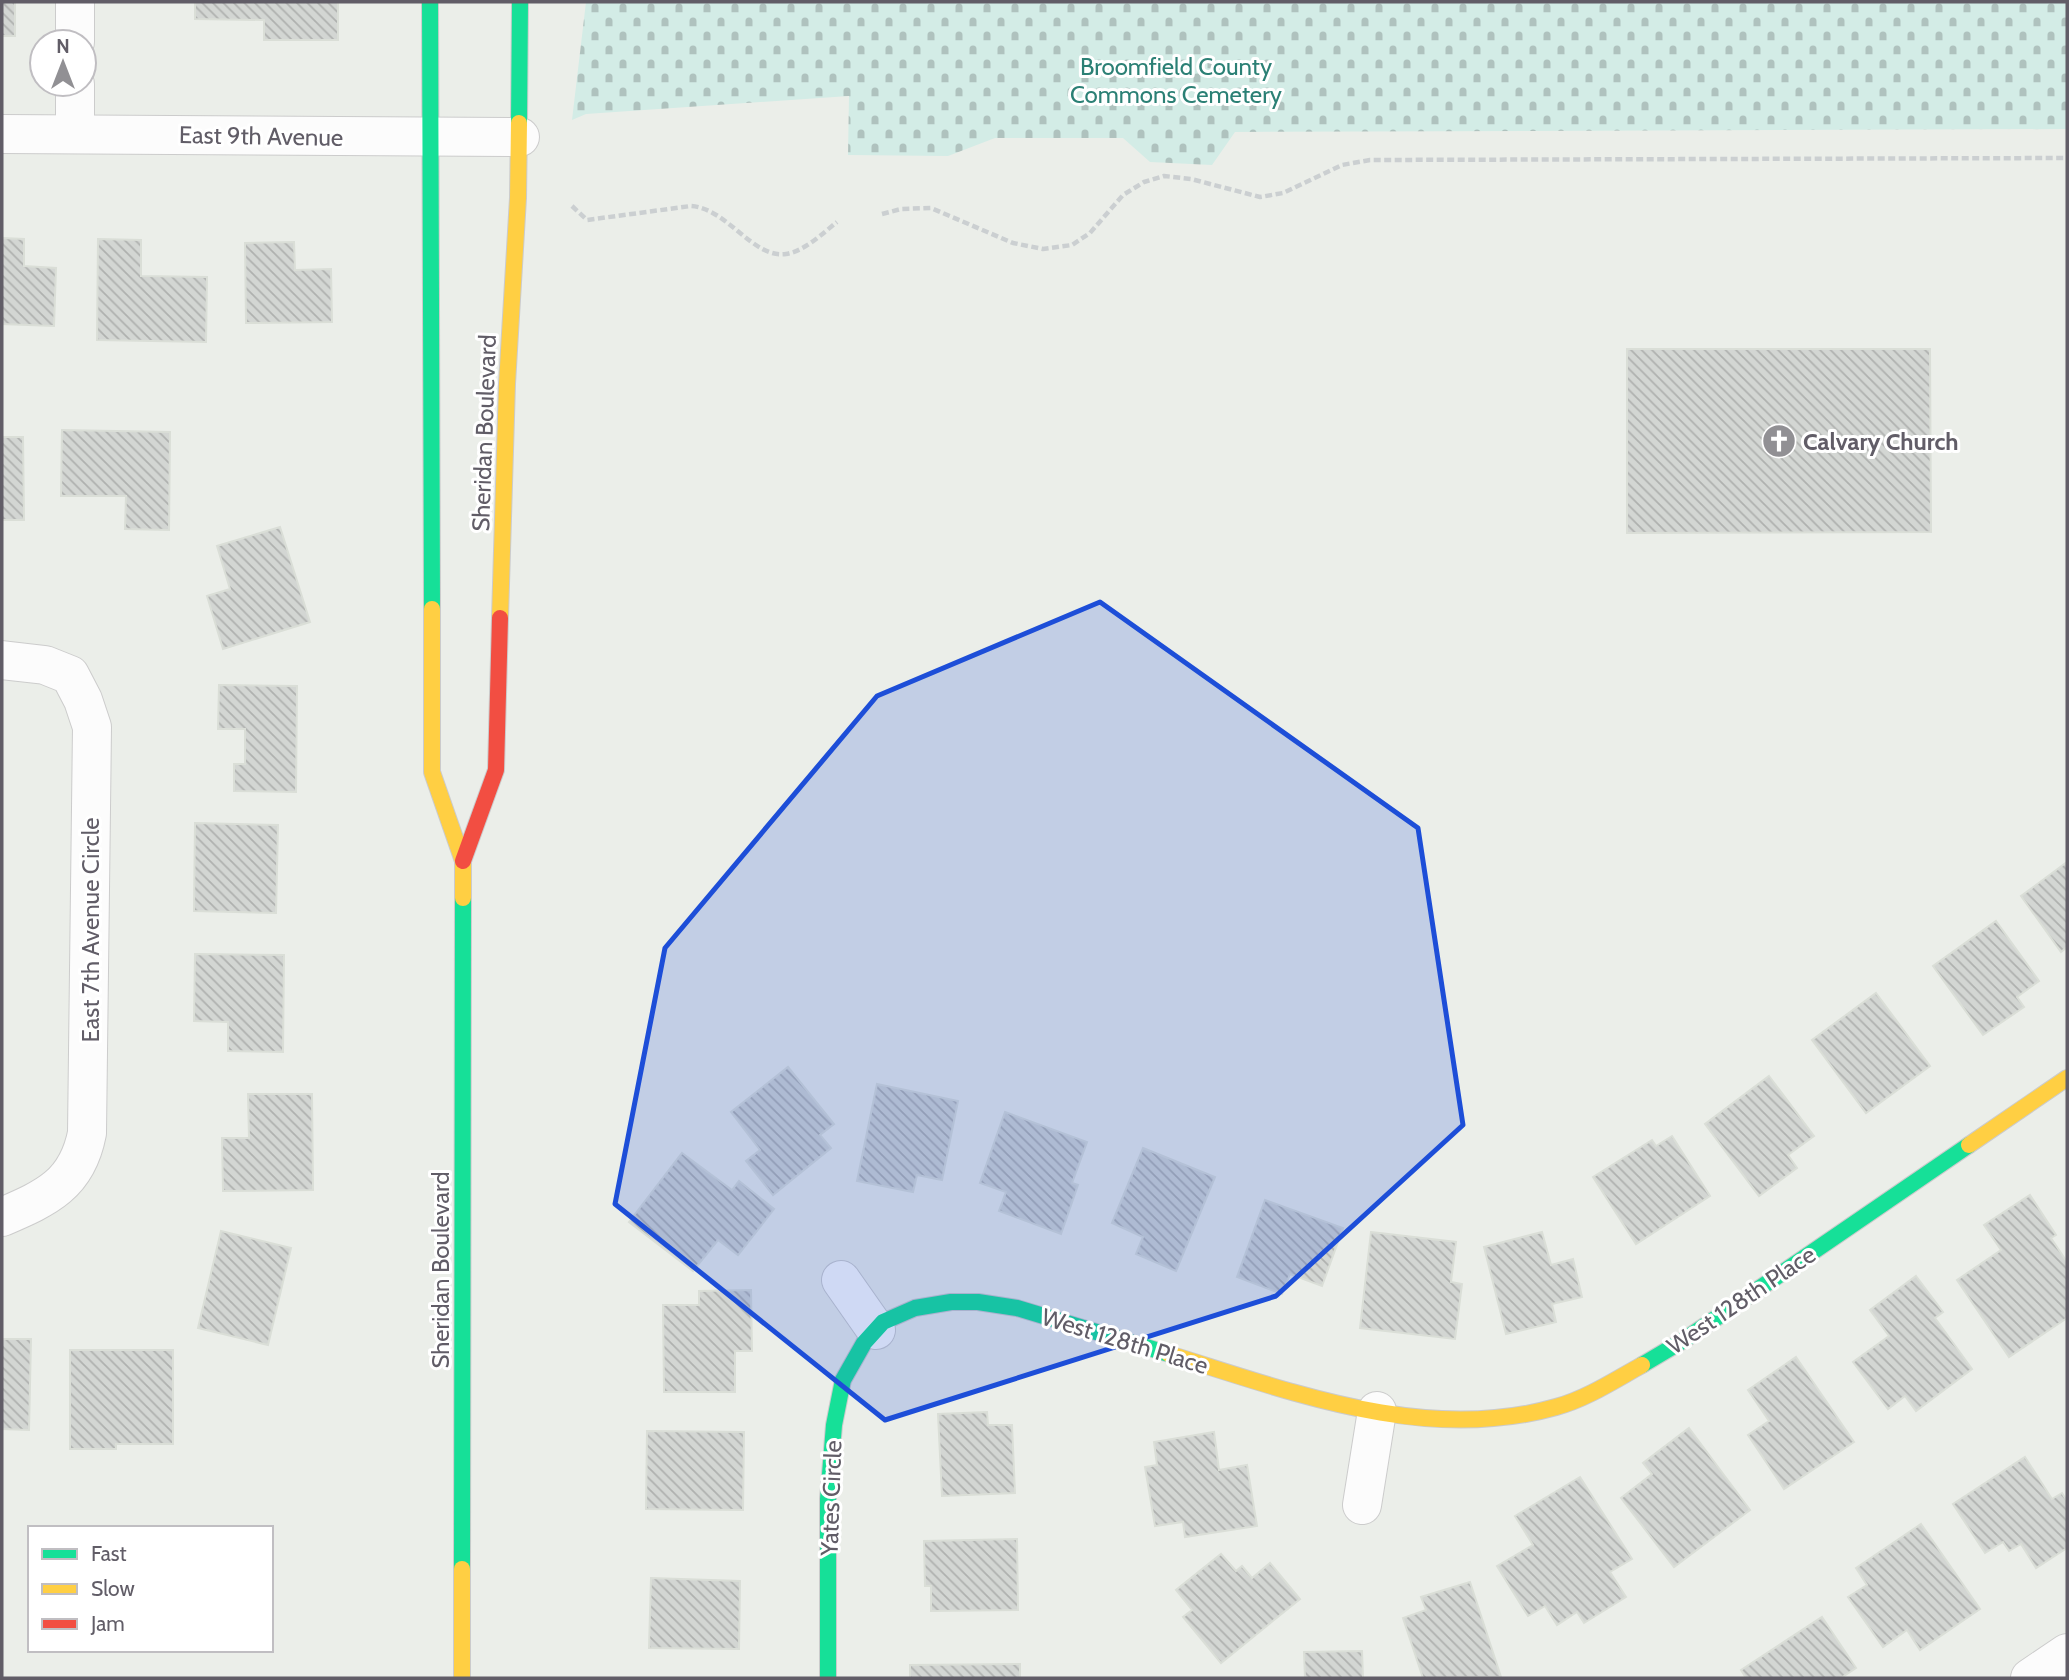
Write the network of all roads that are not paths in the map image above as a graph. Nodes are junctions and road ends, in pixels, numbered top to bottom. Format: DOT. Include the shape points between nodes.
graph roads {
  1 [pos="75,2"];
  2 [pos="430,2"];
  3 [pos="520,2"];
  4 [pos="75,28"];
  5 [pos="75,98"];
  6 [pos="2,134"];
  7 [pos="75,134"];
  8 [pos="520,137"];
  9 [pos="430,138"];
  10 [pos="2,660"];
  11 [pos="463,861"];
  12 [pos="2067,1078"];
  13 [pos="2,1217"];
  14 [pos="841,1280"];
  15 [pos="876,1330"];
  16 [pos="1377,1411"];
  17 [pos="1362,1506"];
  18 [pos="2067,1653"];
  19 [pos="462,1678"];
  20 [pos="828,1678"];
  21 [pos="2030,1678"];
  1 -- 4 [label="street"];
  2 -- 9 [label="main road, Sheridan Boulevard"];
  3 -- 8 [label="main road, Sheridan Boulevard"];
  5 -- 7 [label="street"];
  6 -- 7 [label="street, East 9th Avenue"];
  7 -- 9 [label="street, East 9th Avenue"];
  8 -- 9 [label="street, East 9th Avenue"];
  8 -- 11 [label="main road, Sheridan Boulevard" via="495,770"];
  9 -- 11 [label="main road, Sheridan Boulevard" via="432,772"];
  10 -- 13 [label="street, East 7th Avenue Circle" via="45,665 70,675 89,718 92,740 89,1075 84,1150 61,1187"];
  11 -- 19 [label="main road, Sheridan Boulevard"];
  12 -- 16 [label="main road, West 128th Place" via="1684,1340 1612,1382 1556,1406 1509,1416 1448,1420"];
  14 -- 15 [label="street"];
  15 -- 16 [label="main road, West 128th Place" via="883,1322 915,1308 951,1302 1017,1308 1319,1400"];
  15 -- 20 [label="main road, Yates Circle" via="843,1380 834,1425 828,1499"];
  16 -- 17 [label="street"];
  18 -- 21 [label="street"];
}
